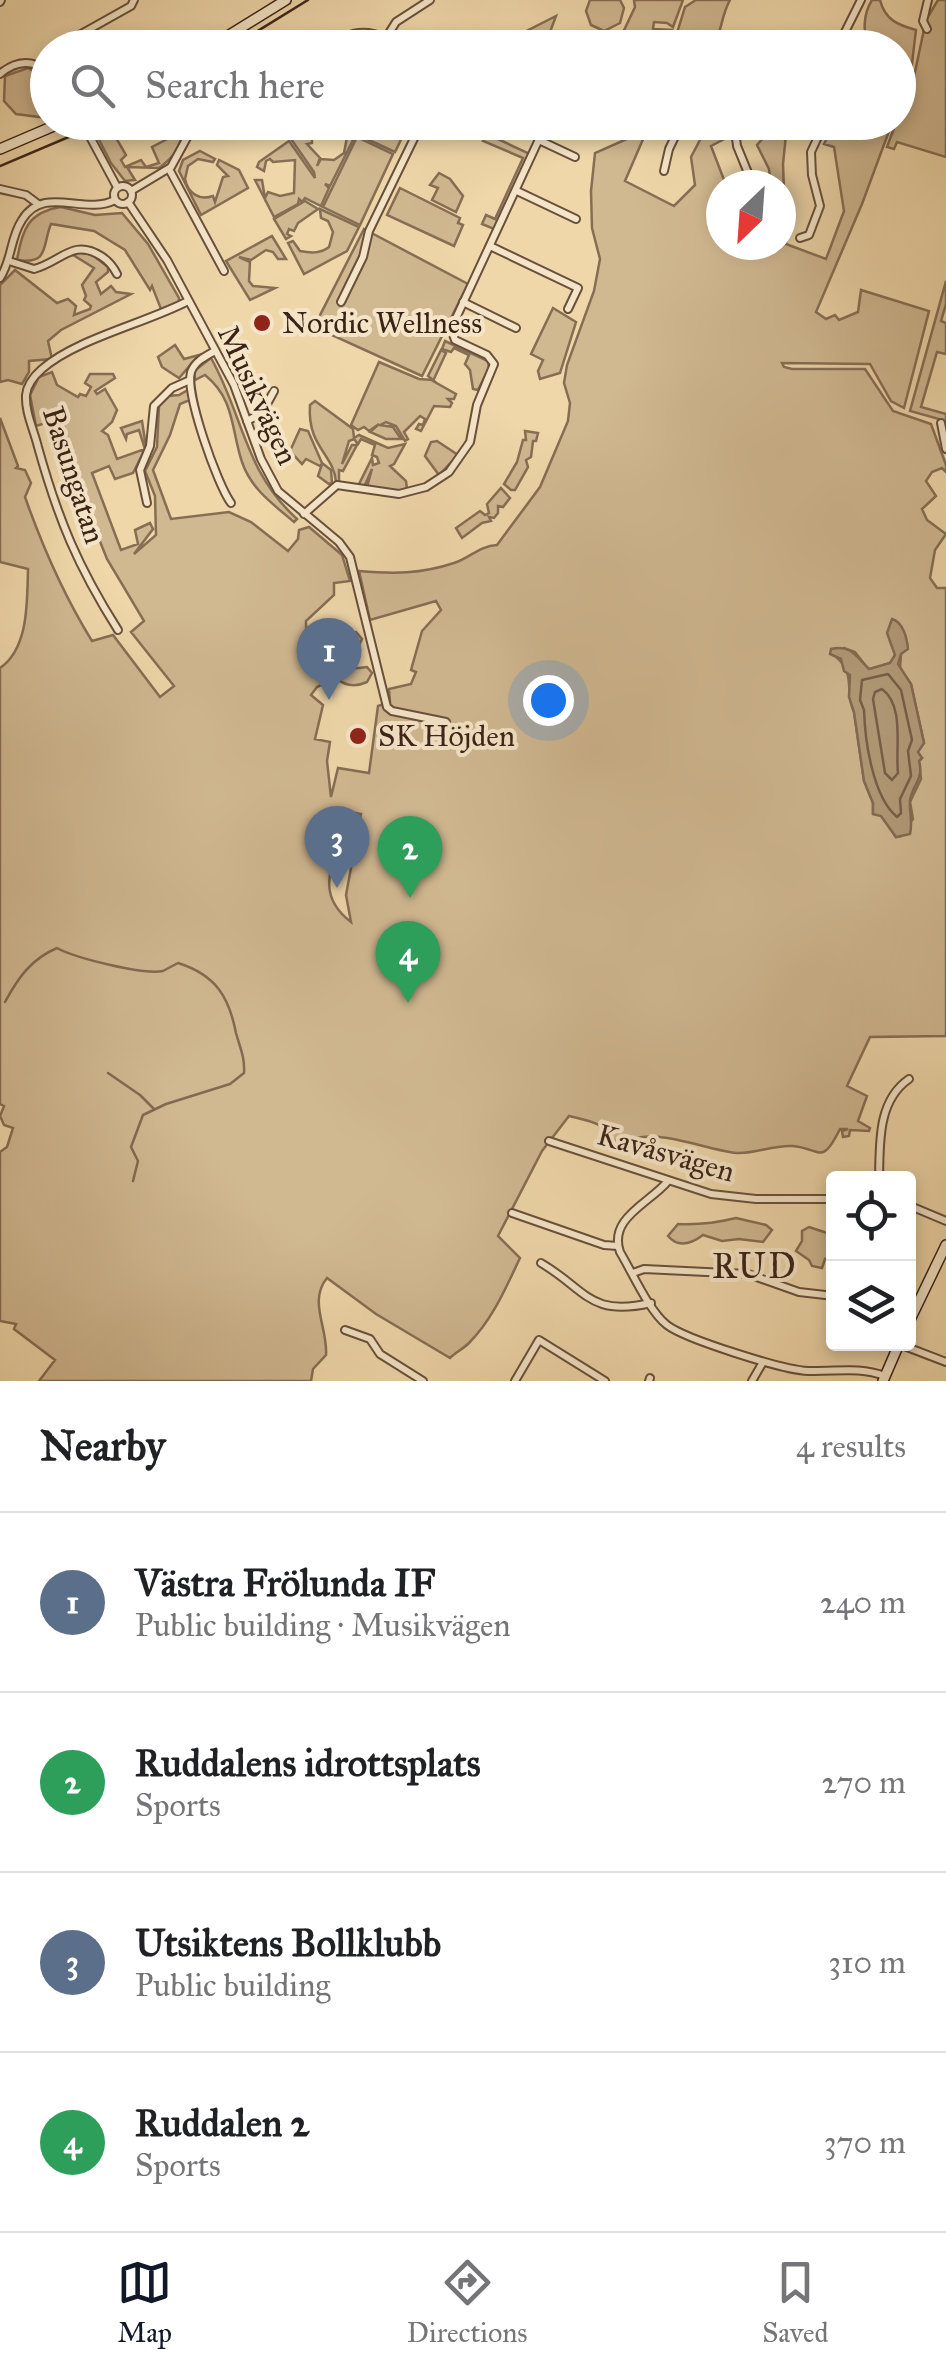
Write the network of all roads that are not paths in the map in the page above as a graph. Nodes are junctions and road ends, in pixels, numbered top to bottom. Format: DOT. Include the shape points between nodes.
graph roads {
  1 [pos="134,0"];
  2 [pos="286,0"];
  3 [pos="430,0"];
  4 [pos="861,0"];
  5 [pos="928,0"];
  6 [pos="88,30"];
  7 [pos="237,30"];
  8 [pos="391,30"];
  9 [pos="846,30"];
  10 [pos="926,30"];
  11 [pos="30,65"];
  12 [pos="0,74"];
  13 [pos="30,137"];
  14 [pos="92,140"];
  15 [pos="185,140"];
  16 [pos="413,140"];
  17 [pos="541,140"];
  18 [pos="673,140"];
  19 [pos="736,140"];
  20 [pos="816,140"];
  21 [pos="0,147"];
  22 [pos="575,157"];
  23 [pos="168,169"];
  24 [pos="747,170"];
  25 [pos="664,171"];
  26 [pos="0,188"];
  27 [pos="118,188"];
  28 [pos="131,191"];
  29 [pos="516,191"];
  30 [pos="115,200"];
  31 [pos="128,202"];
  32 [pos="38,204"];
  33 [pos="576,219"];
  34 [pos="800,238"];
  35 [pos="490,246"];
  36 [pos="9,262"];
  37 [pos="224,270"];
  38 [pos="116,274"];
  39 [pos="0,278"];
  40 [pos="188,301"];
  41 [pos="342,302"];
  42 [pos="464,302"];
  43 [pos="568,309"];
  44 [pos="516,328"];
  45 [pos="216,351"];
  46 [pos="190,380"];
  47 [pos="274,391"];
  48 [pos="247,421"];
  49 [pos="941,424"];
  50 [pos="946,449"];
  51 [pos="147,503"];
  52 [pos="231,504"];
  53 [pos="304,514"];
  54 [pos="118,630"];
  55 [pos="446,722"];
  56 [pos="909,1079"];
  57 [pos="549,1141"];
  58 [pos="880,1171"];
  59 [pos="668,1182"];
  60 [pos="826,1199"];
  61 [pos="916,1208"];
  62 [pos="512,1213"];
  63 [pos="946,1221"];
  64 [pos="946,1245"];
  65 [pos="618,1246"];
  66 [pos="541,1264"];
  67 [pos="633,1272"];
  68 [pos="826,1295"];
  69 [pos="651,1303"];
  70 [pos="916,1307"];
  71 [pos="345,1330"];
  72 [pos="896,1351"];
  73 [pos="916,1351"];
  74 [pos="762,1362"];
  75 [pos="946,1362"];
  76 [pos="884,1378"];
  77 [pos="423,1381"];
  78 [pos="515,1381"];
  79 [pos="604,1381"];
  80 [pos="752,1381"];
  1 -- 6 [label="street"];
  2 -- 7 [label="street"];
  3 -- 8 [label="street"];
  4 -- 9 [label="street"];
  5 -- 10 [label="street"];
  11 -- 12 [label="street"];
  13 -- 21 [label="street"];
  14 -- 27 [label="street"];
  15 -- 23 [label="street"];
  16 -- 41 [label="street"];
  17 -- 22 [label="street"];
  17 -- 29 [label="street"];
  18 -- 25 [label="street"];
  19 -- 24 [label="street"];
  20 -- 34 [label="street" via="810,158 819,210 810,235"];
  23 -- 28 [label="street"];
  23 -- 37 [label="street"];
  26 -- 32 [label="street"];
  27 -- 28 [label="street"];
  27 -- 30 [label="street"];
  28 -- 31 [label="street"];
  29 -- 33 [label="street"];
  29 -- 35 [label="street"];
  30 -- 31 [label="street"];
  30 -- 32 [label="street" via="92,207"];
  31 -- 40 [label="street, Musikvägen"];
  32 -- 36 [label="street" via="22,220"];
  35 -- 42 [label="street"];
  35 -- 43 [label="street" via="578,288"];
  36 -- 38 [label="street" via="34,269 82,248 108,261"];
  36 -- 39 [label="street"];
  40 -- 45 [label="street, Musikvägen"];
  40 -- 54 [label="street, Basungatan" via="71,351 42,369 28,388 28,416 57,512 83,574"];
  42 -- 44 [label="street"];
  42 -- 53 [label="street" via="451,335 494,364 462,457 440,479 409,492 334,486"];
  45 -- 46 [label="street" via="195,364"];
  45 -- 48 [label="street, Musikvägen"];
  46 -- 51 [label="street" via="154,406 140,470"];
  46 -- 52 [label="street" via="210,462"];
  47 -- 48 [label="street" via="262,413"];
  48 -- 53 [label="street, Musikvägen" via="278,490"];
  49 -- 50 [label="street"];
  53 -- 55 [label="street, Musikvägen" via="350,557 387,707"];
  56 -- 58 [label="street" via="884,1114"];
  57 -- 59 [label="street, Kavåsvägen"];
  59 -- 60 [label="street, Kavåsvägen" via="736,1198"];
  59 -- 65 [label="street" via="622,1222"];
  61 -- 63 [label="street"];
  62 -- 65 [label="street"];
  64 -- 70 [label="street"];
  65 -- 67 [label="street"];
  66 -- 69 [label="street" via="595,1304"];
  67 -- 68 [label="street" via="748,1274"];
  67 -- 69 [label="street"];
  69 -- 74 [label="street" via="672,1328"];
  71 -- 77 [label="street" via="370,1339 380,1354"];
  72 -- 76 [label="street"];
  73 -- 75 [label="street"];
  74 -- 76 [label="street" via="810,1371 858,1368"];
  74 -- 80 [label="street"];
  78 -- 79 [label="street" via="539,1340"];
}
